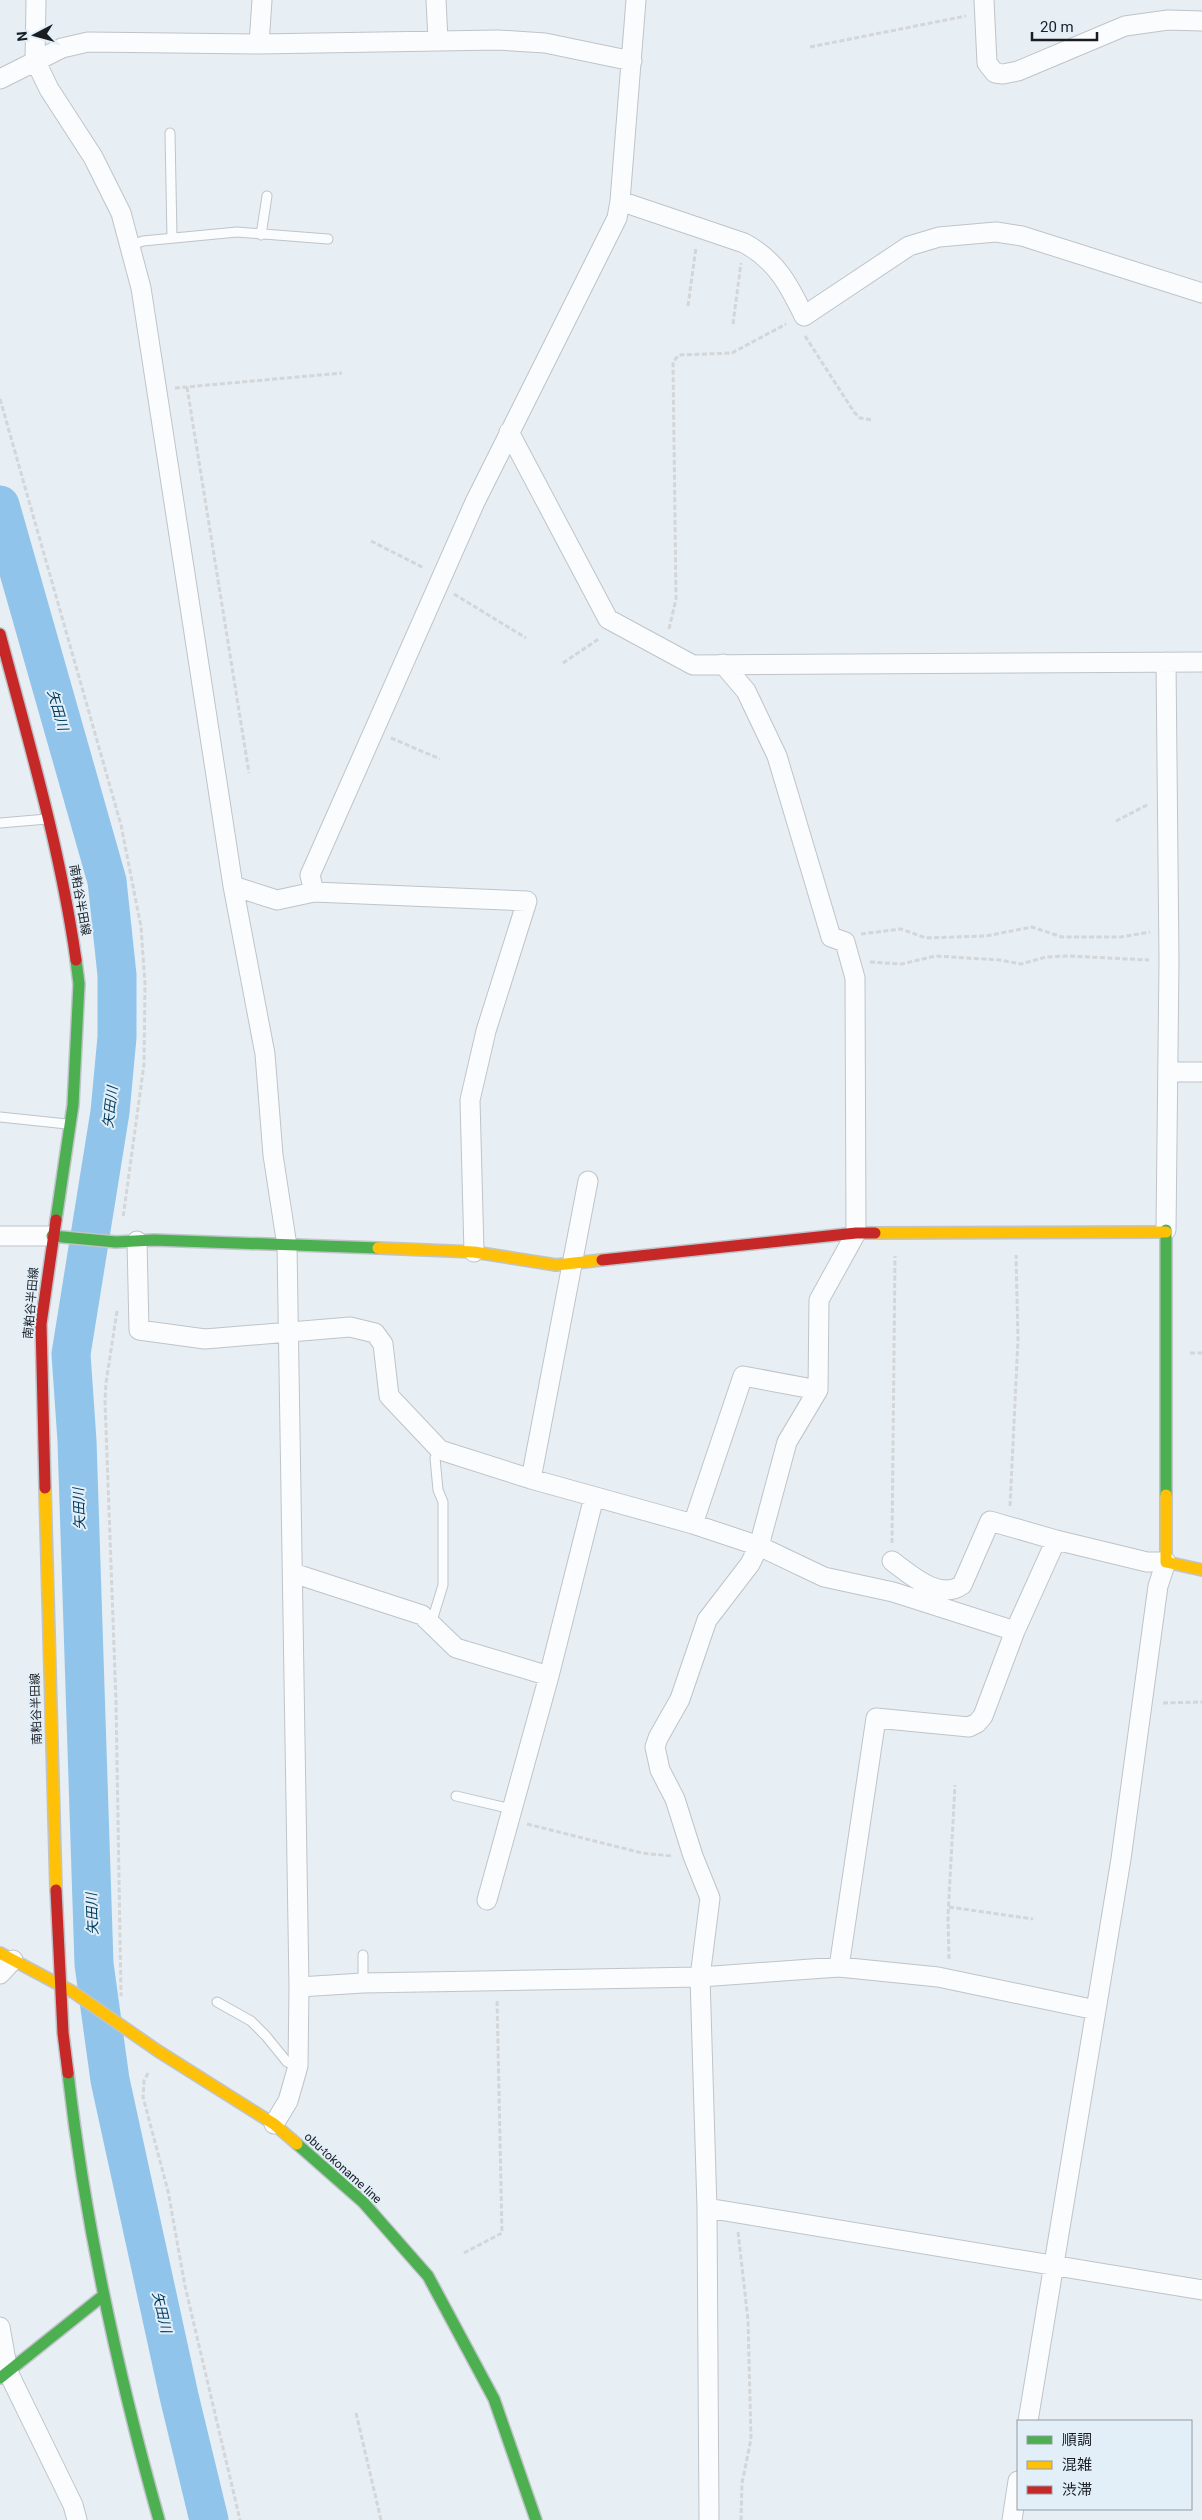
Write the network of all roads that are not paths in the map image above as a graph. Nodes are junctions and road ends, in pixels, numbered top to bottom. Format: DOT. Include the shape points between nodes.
graph roads {
  1 [pos="36,0"];
  2 [pos="262,0"];
  3 [pos="436,0"];
  4 [pos="636,0"];
  5 [pos="984,6"];
  6 [pos="1202,21"];
  7 [pos="438,40"];
  8 [pos="259,44"];
  9 [pos="35,60"];
  10 [pos="632,61"];
  11 [pos="0,79"];
  12 [pos="170,133"];
  13 [pos="267,196"];
  14 [pos="620,201"];
  15 [pos="261,234"];
  16 [pos="172,238"];
  17 [pos="328,239"];
  18 [pos="129,246"];
  19 [pos="1202,293"];
  20 [pos="509,432"];
  21 [pos="0,634"];
  22 [pos="1166,662"];
  23 [pos="1202,662"];
  24 [pos="723,664"];
  25 [pos="50,818"];
  26 [pos="0,824"];
  27 [pos="233,886"];
  28 [pos="314,892"];
  29 [pos="1169,1072"];
  30 [pos="1202,1072"];
  31 [pos="0,1118"];
  32 [pos="70,1125"];
  33 [pos="588,1181"];
  34 [pos="1166,1231"];
  35 [pos="856,1233"];
  36 [pos="0,1236"];
  37 [pos="56,1237"];
  38 [pos="125,1242"];
  39 [pos="288,1246"];
  40 [pos="474,1252"];
  41 [pos="574,1263"];
  42 [pos="290,1332"];
  43 [pos="818,1390"];
  44 [pos="440,1450"];
  45 [pos="531,1479"];
  46 [pos="594,1497"];
  47 [pos="693,1524"];
  48 [pos="1056,1540"];
  49 [pos="759,1546"];
  50 [pos="892,1561"];
  51 [pos="1166,1562"];
  52 [pos="1202,1570"];
  53 [pos="293,1573"];
  54 [pos="431,1624"];
  55 [pos="1015,1631"];
  56 [pos="549,1676"];
  57 [pos="456,1796"];
  58 [pos="511,1814"];
  59 [pos="487,1900"];
  60 [pos="363,1955"];
  61 [pos="7,1957"];
  62 [pos="839,1967"];
  63 [pos="0,1974"];
  64 [pos="700,1978"];
  65 [pos="364,1983"];
  66 [pos="59,1985"];
  67 [pos="299,1987"];
  68 [pos="218,2002"];
  69 [pos="1096,2010"];
  70 [pos="298,2066"];
  71 [pos="274,2124"];
  72 [pos="706,2208"];
  73 [pos="1053,2267"];
  74 [pos="1202,2290"];
  75 [pos="104,2296"];
  76 [pos="0,2327"];
  77 [pos="4,2375"];
  78 [pos="1028,2420"];
  79 [pos="1017,2488"];
  80 [pos="77,2520"];
  81 [pos="159,2520"];
  82 [pos="536,2520"];
  83 [pos="710,2520"];
  84 [pos="1012,2520"];
  1 -- 9 [label="street"];
  2 -- 8 [label="street"];
  3 -- 7 [label="street"];
  4 -- 10 [label="street"];
  5 -- 6 [label="street" via="987,63 995,73 1003,74 1018,71 1125,26 1168,20"];
  7 -- 8 [label="street"];
  7 -- 10 [label="street" via="545,43"];
  8 -- 9 [label="street" via="88,42 62,48"];
  9 -- 11 [label="street"];
  9 -- 18 [label="street" via="49,89 93,157 121,213"];
  10 -- 14 [label="street"];
  12 -- 16 [label="lane"];
  13 -- 15 [label="lane"];
  14 -- 19 [label="street" via="744,243 760,252 788,283 800,318 909,246 939,237 996,232 1022,236"];
  14 -- 20 [label="street" via="617,218"];
  15 -- 16 [label="lane" via="237,232"];
  15 -- 17 [label="lane"];
  16 -- 18 [label="lane"];
  18 -- 27 [label="street" via="141,288 158,390"];
  20 -- 24 [label="street" via="608,620 694,665"];
  20 -- 28 [label="street" via="310,875"];
  21 -- 25 [label="main road, 南粕谷半田線"];
  22 -- 23 [label="street"];
  22 -- 24 [label="street"];
  22 -- 29 [label="street"];
  24 -- 35 [label="street" via="746,691 777,756 831,937 845,942 853,963"];
  25 -- 26 [label="lane"];
  25 -- 32 [label="main road, 南粕谷半田線" via="67,896 80,984"];
  27 -- 28 [label="street" via="277,900"];
  27 -- 39 [label="street" via="265,1054 273,1155"];
  28 -- 40 [label="street" via="527,901 486,1031 470,1100"];
  29 -- 30 [label="street"];
  29 -- 34 [label="street"];
  31 -- 32 [label="lane"];
  32 -- 37 [label="main road, 南粕谷半田線"];
  33 -- 41 [label="street"];
  34 -- 35 [label="main road"];
  34 -- 51 [label="main road"];
  35 -- 41 [label="main road"];
  35 -- 43 [label="street" via="819,1300"];
  36 -- 37 [label="street"];
  37 -- 38 [label="main road"];
  37 -- 66 [label="main road, 南粕谷半田線" via="41,1324 41,1374"];
  38 -- 39 [label="main road"];
  38 -- 42 [label="street" via="139,1330 205,1339"];
  39 -- 40 [label="main road"];
  39 -- 42 [label="street"];
  40 -- 41 [label="main road" via="556,1266"];
  41 -- 45 [label="street"];
  42 -- 44 [label="street" via="350,1327 375,1333 383,1344 389,1396"];
  42 -- 53 [label="street"];
  43 -- 47 [label="street" via="743,1376"];
  43 -- 49 [label="street" via="787,1442"];
  44 -- 45 [label="street"];
  44 -- 54 [label="lane" via="435,1458 438,1490 443,1502 443,1585"];
  45 -- 46 [label="street"];
  46 -- 47 [label="street"];
  46 -- 56 [label="street"];
  47 -- 49 [label="street"];
  48 -- 50 [label="street" via="990,1521 962,1586 954,1591 943,1591 920,1582"];
  48 -- 51 [label="street" via="1148,1562"];
  48 -- 55 [label="street"];
  49 -- 55 [label="street" via="824,1577 893,1592"];
  49 -- 64 [label="street" via="750,1564 707,1620 680,1699 655,1747 660,1770 675,1799 692,1856 710,1898"];
  51 -- 52 [label="main road"];
  51 -- 69 [label="street" via="1158,1586 1121,1859"];
  53 -- 54 [label="street" via="422,1615"];
  53 -- 67 [label="street"];
  54 -- 56 [label="street" via="456,1648"];
  55 -- 62 [label="street" via="983,1716 977,1723 968,1727 876,1718"];
  56 -- 58 [label="street"];
  57 -- 58 [label="lane"];
  58 -- 59 [label="street"];
  60 -- 65 [label="lane"];
  61 -- 63 [label="street"];
  61 -- 66 [label="main road, obu-tokoname line"];
  62 -- 64 [label="street"];
  62 -- 69 [label="street" via="948,1979"];
  64 -- 65 [label="street"];
  64 -- 72 [label="street"];
  65 -- 67 [label="street"];
  66 -- 71 [label="main road, obu-tokoname line"];
  66 -- 75 [label="main road, 南粕谷半田線" via="74,2130"];
  67 -- 70 [label="street"];
  68 -- 70 [label="lane" via="251,2022 287,2062"];
  69 -- 73 [label="street"];
  70 -- 71 [label="street" via="288,2100"];
  71 -- 82 [label="main road, obu-tokoname line" via="363,2202 428,2276 494,2399"];
  72 -- 73 [label="street"];
  72 -- 83 [label="street"];
  73 -- 74 [label="street"];
  73 -- 78 [label="street"];
  75 -- 77 [label="main road"];
  75 -- 81 [label="main road, 南粕谷半田線" via="131,2421"];
  76 -- 77 [label="street"];
  77 -- 80 [label="street" via="73,2505"];
  79 -- 84 [label="street"];
}
